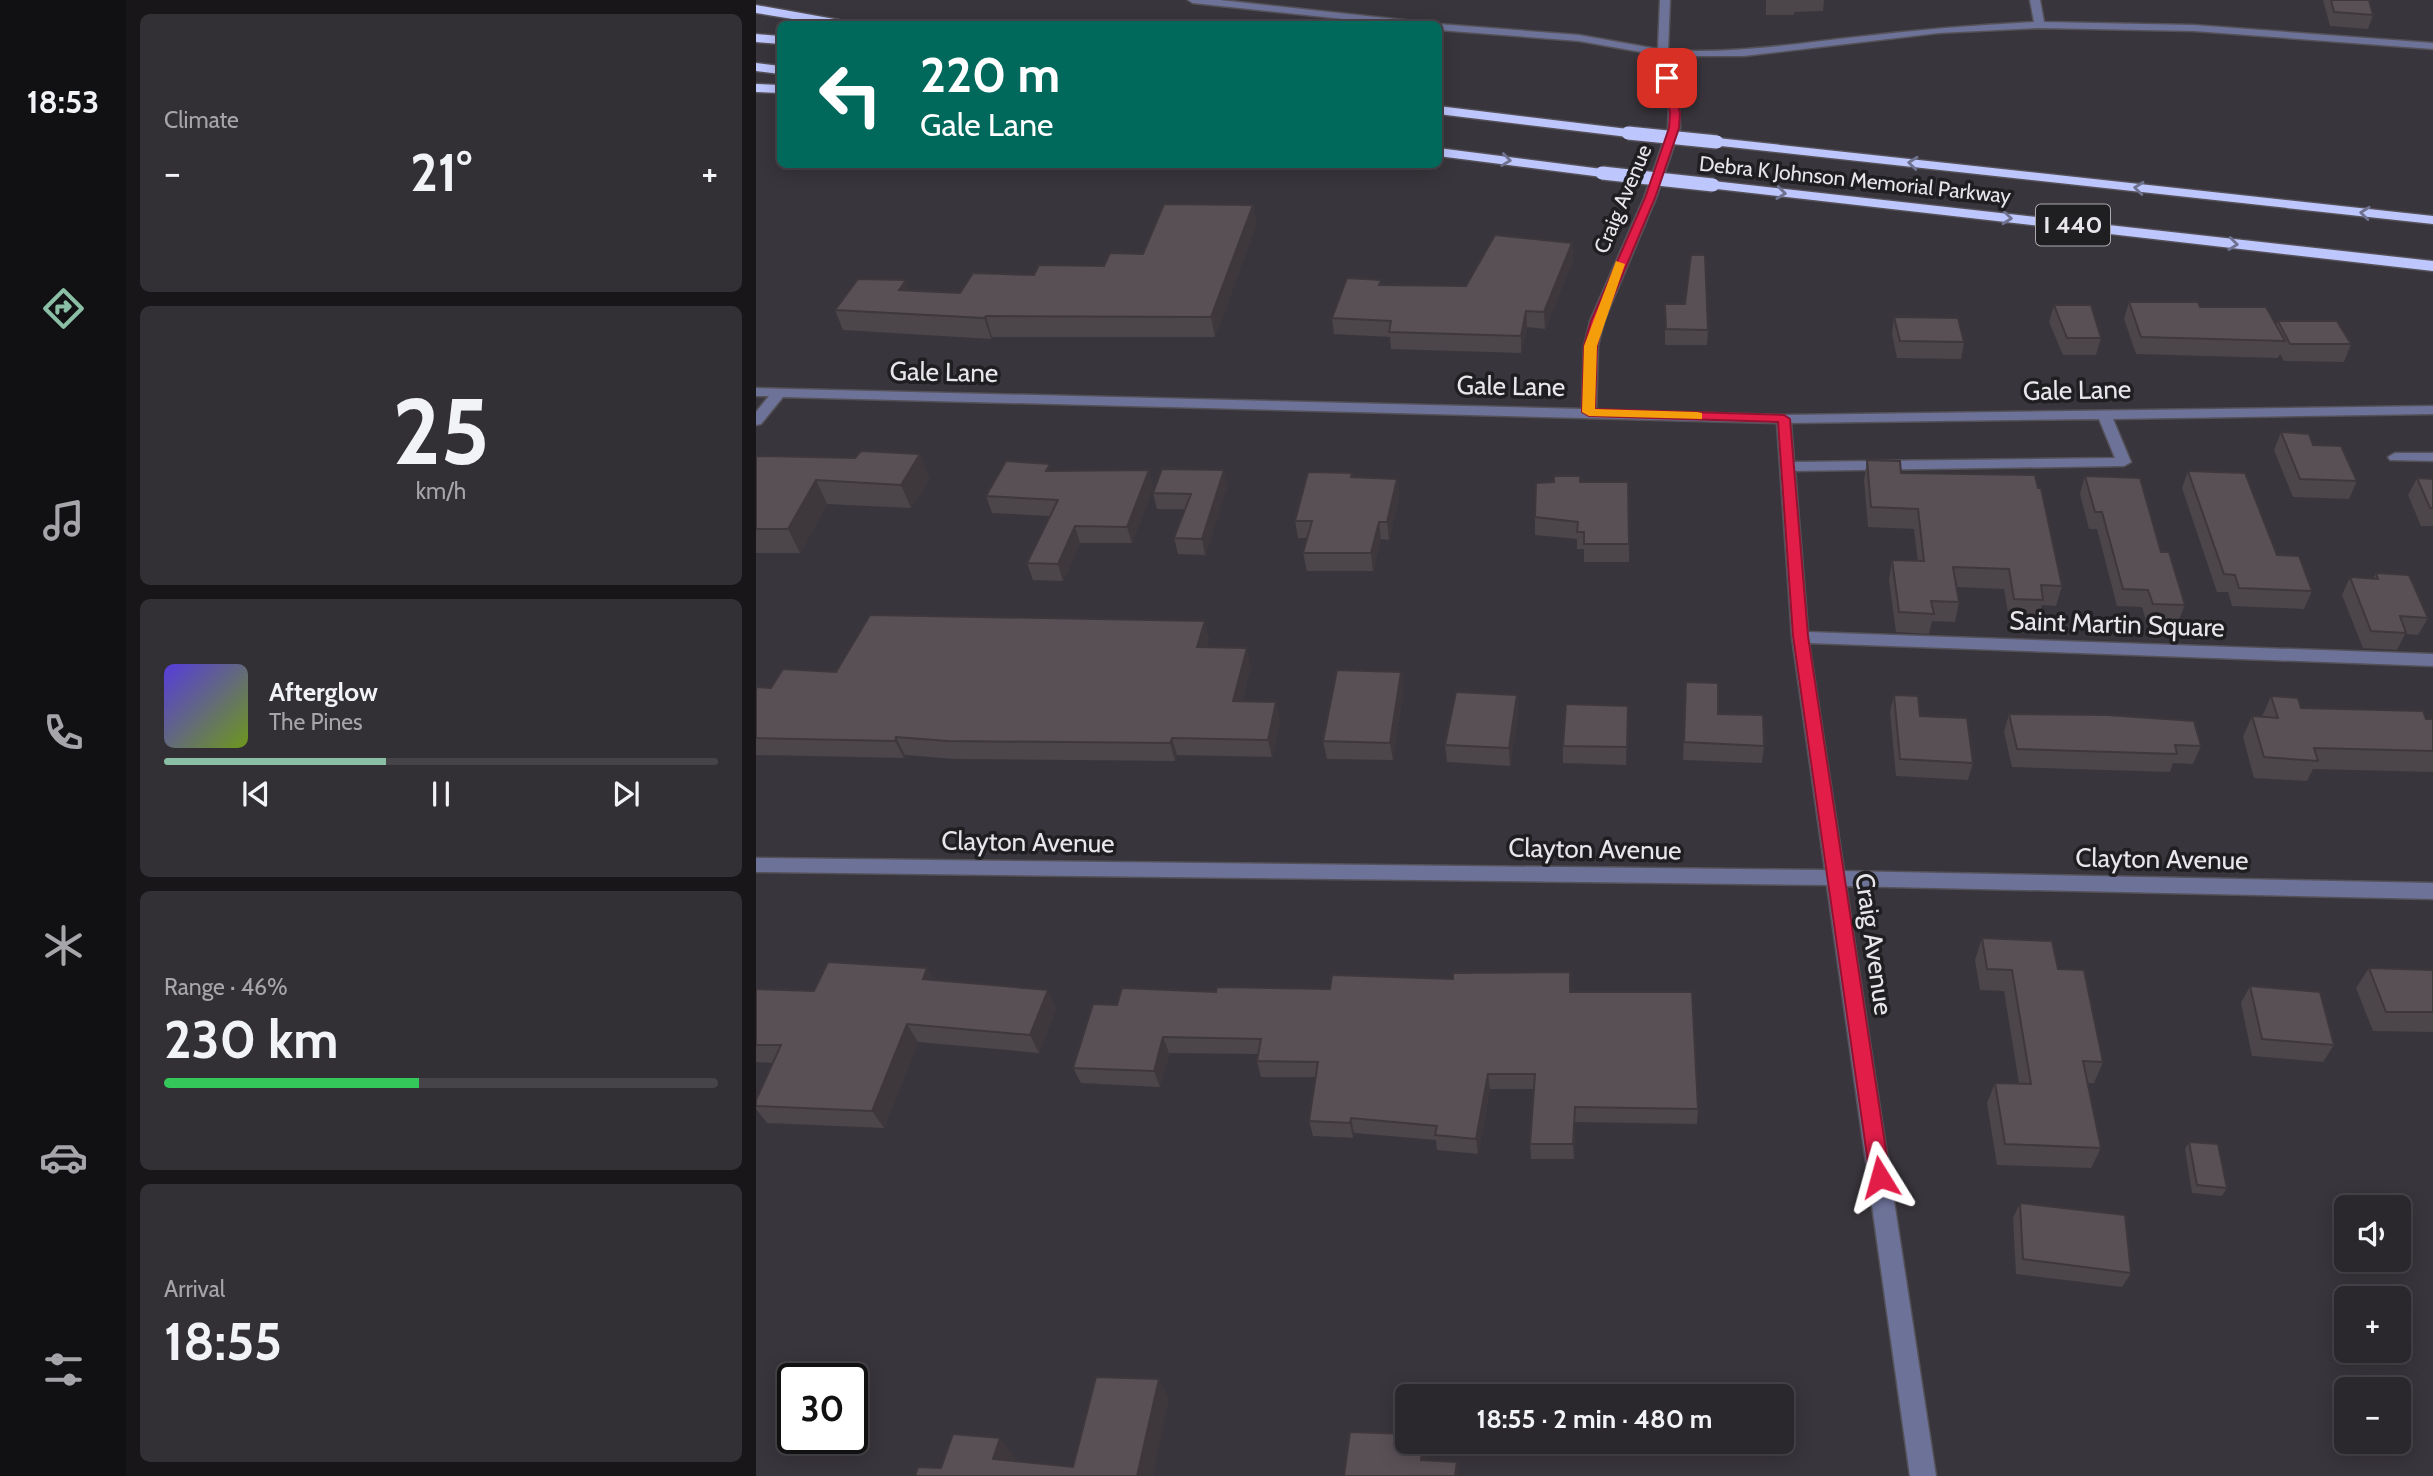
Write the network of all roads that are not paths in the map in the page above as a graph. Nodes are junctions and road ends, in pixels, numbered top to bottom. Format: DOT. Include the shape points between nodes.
graph roads {
  1 [pos="1193,0"];
  2 [pos="1665,0"];
  3 [pos="2035,0"];
  4 [pos="756,9"];
  5 [pos="824,21"];
  6 [pos="1386,21"];
  7 [pos="2039,25"];
  8 [pos="1442,27"];
  9 [pos="756,38"];
  10 [pos="777,40"];
  11 [pos="2433,46"];
  12 [pos="1663,53"];
  13 [pos="756,67"];
  14 [pos="777,69"];
  15 [pos="756,88"];
  16 [pos="777,89"];
  17 [pos="1442,109"];
  18 [pos="1442,153"];
  19 [pos="2433,220"];
  20 [pos="2433,266"];
  21 [pos="756,392"];
  22 [pos="780,393"];
  23 [pos="2433,410"];
  24 [pos="1589,412"];
  25 [pos="2105,414"];
  26 [pos="1784,419"];
  27 [pos="756,421"];
  28 [pos="2395,457"];
  29 [pos="2433,457"];
  30 [pos="1787,467"];
  31 [pos="1800,636"];
  32 [pos="2433,660"];
  33 [pos="756,866"];
  34 [pos="1838,878"];
  35 [pos="2433,891"];
  36 [pos="1923,1476"];
  1 -- 6 [label="street"];
  2 -- 12 [label="street, Craig Avenue"];
  3 -- 7 [label="street"];
  4 -- 5 [label="highway"];
  7 -- 11 [label="street" via="2194,28"];
  7 -- 12 [label="street" via="1926,31 1729,54"];
  8 -- 12 [label="street" via="1579,38"];
  9 -- 10 [label="highway"];
  12 -- 24 [label="street, Craig Avenue" via="1674,128 1650,198 1597,321 1591,346"];
  13 -- 14 [label="highway"];
  15 -- 16 [label="highway"];
  19 -- 17 [label="highway, Debra K Johnson Memorial Parkway / I 440, one-way, bridge"];
  18 -- 20 [label="highway, Debra K Johnson Memorial Parkway / I 440, one-way, bridge"];
  21 -- 22 [label="street, Gale Lane"];
  22 -- 24 [label="street, Gale Lane"];
  22 -- 27 [label="street"];
  23 -- 25 [label="street, Gale Lane"];
  24 -- 26 [label="street, Gale Lane"];
  25 -- 26 [label="street, Gale Lane"];
  25 -- 30 [label="street" via="2124,462"];
  26 -- 30 [label="street, Craig Avenue"];
  28 -- 29 [label="street"];
  30 -- 31 [label="street, Craig Avenue"];
  31 -- 32 [label="street, Saint Martin Square"];
  31 -- 34 [label="street, Craig Avenue"];
  33 -- 34 [label="street, Clayton Avenue"];
  34 -- 35 [label="street, Clayton Avenue"];
  34 -- 36 [label="street, Craig Avenue"];
}
